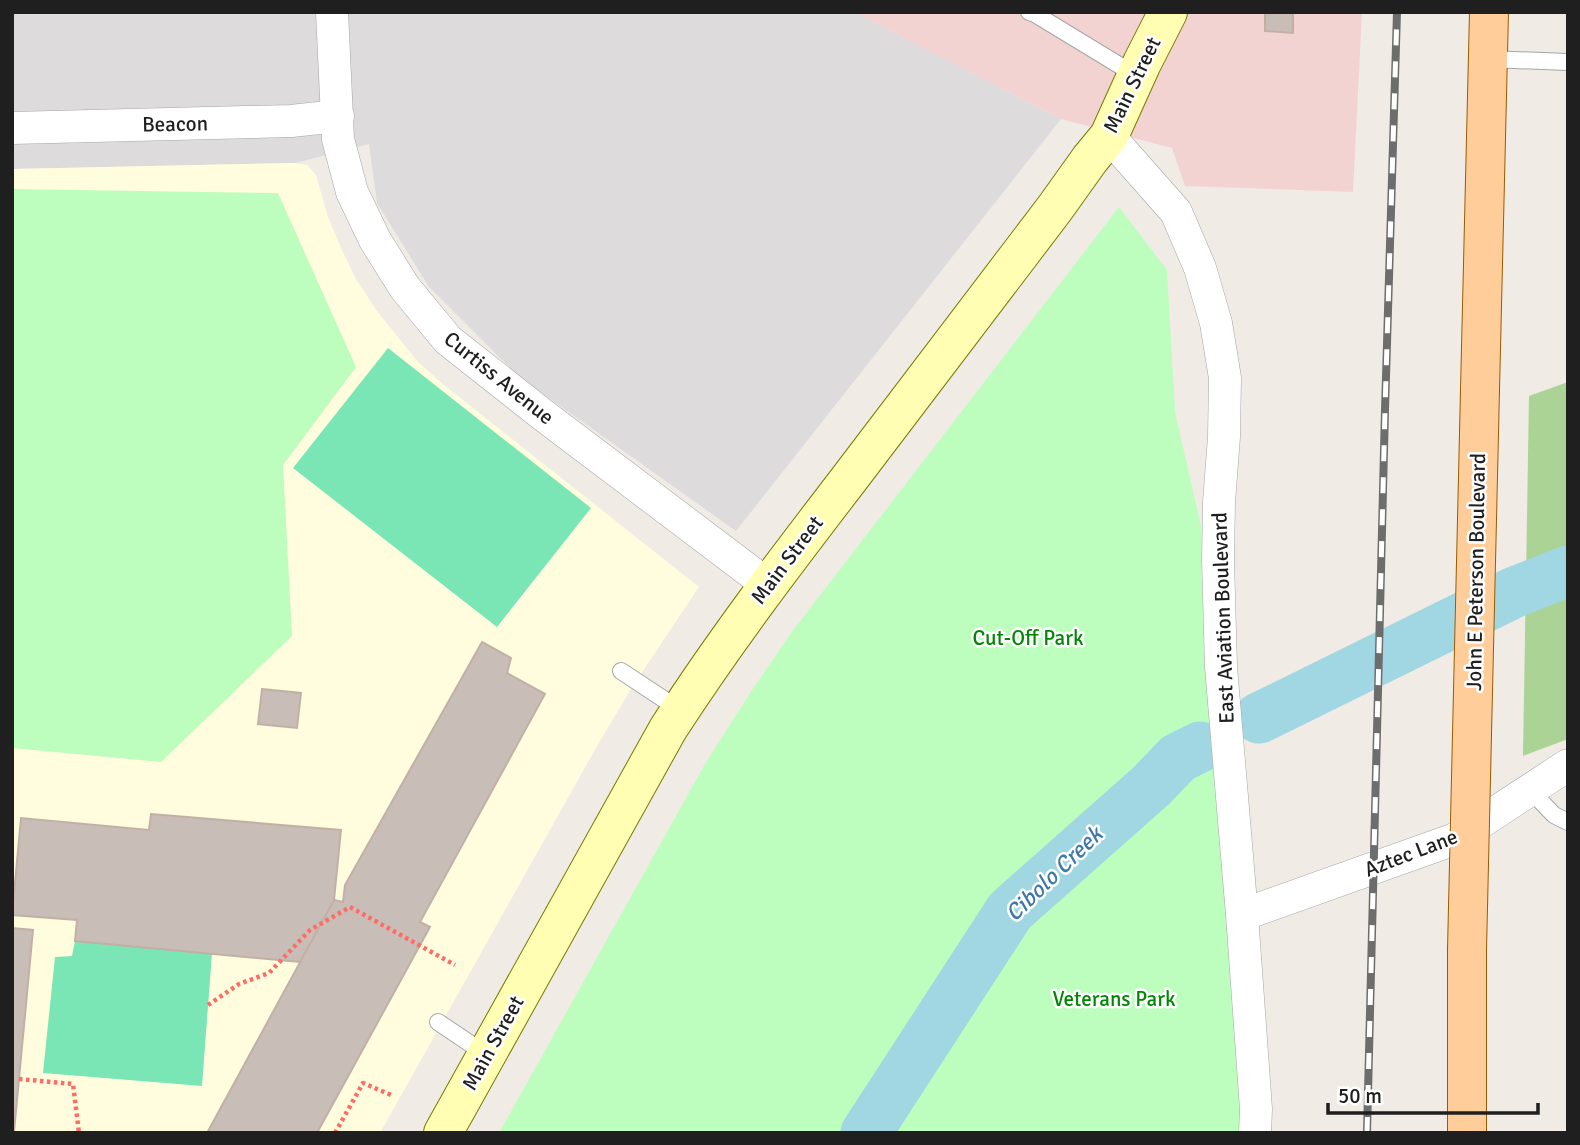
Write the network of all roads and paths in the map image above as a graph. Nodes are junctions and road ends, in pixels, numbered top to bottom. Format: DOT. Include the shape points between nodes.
graph roads {
  1 [pos="332,12"];
  2 [pos="1168,12"];
  3 [pos="1489,12"];
  4 [pos="1033,13"];
  5 [pos="1488,59"];
  6 [pos="1568,62"];
  7 [pos="1137,76"];
  8 [pos="338,116"];
  9 [pos="12,128"];
  10 [pos="1110,136"];
  11 [pos="768,585"];
  12 [pos="621,671"];
  13 [pos="680,710"];
  14 [pos="1568,765"];
  15 [pos="1530,790"];
  16 [pos="1568,822"];
  17 [pos="1242,915"];
  18 [pos="455,965"];
  19 [pos="208,1005"];
  20 [pos="438,1022"];
  21 [pos="486,1055"];
  22 [pos="19,1079"];
  23 [pos="391,1095"];
  24 [pos="79,1133"];
  25 [pos="335,1133"];
  26 [pos="443,1133"];
  27 [pos="1255,1133"];
  28 [pos="1467,1133"];
  1 -- 8 [label="street, Curtiss Avenue"];
  2 -- 7 [label="main road, Main Street"];
  3 -- 5 [label="main road, John E Peterson Boulevard"];
  4 -- 7 [label="lane"];
  5 -- 6 [label="lane"];
  5 -- 28 [label="main road, John E Peterson Boulevard, bridge"];
  7 -- 10 [label="main road, Main Street"];
  8 -- 9 [label="street, Beacon"];
  8 -- 11 [label="street, Curtiss Avenue" via="338,139 352,192 375,240 405,288 449,340"];
  10 -- 11 [label="main road, Main Street"];
  10 -- 17 [label="street, East Aviation Boulevard" via="1176,212 1200,268 1216,323 1225,378 1218,560 1222,667"];
  11 -- 13 [label="main road, Main Street"];
  12 -- 13 [label="lane"];
  13 -- 21 [label="main road, Main Street"];
  14 -- 15 [label="street, Aztec Lane"];
  15 -- 16 [label="lane"];
  15 -- 17 [label="street, Aztec Lane" via="1454,839"];
  17 -- 27 [label="street, East Aviation Boulevard"];
  18 -- 19 [label="path" via="350,907 310,930 269,973 239,984"];
  20 -- 21 [label="lane"];
  21 -- 26 [label="main road, Main Street"];
  22 -- 24 [label="path" via="73,1084"];
  23 -- 25 [label="path" via="363,1083"];
}
